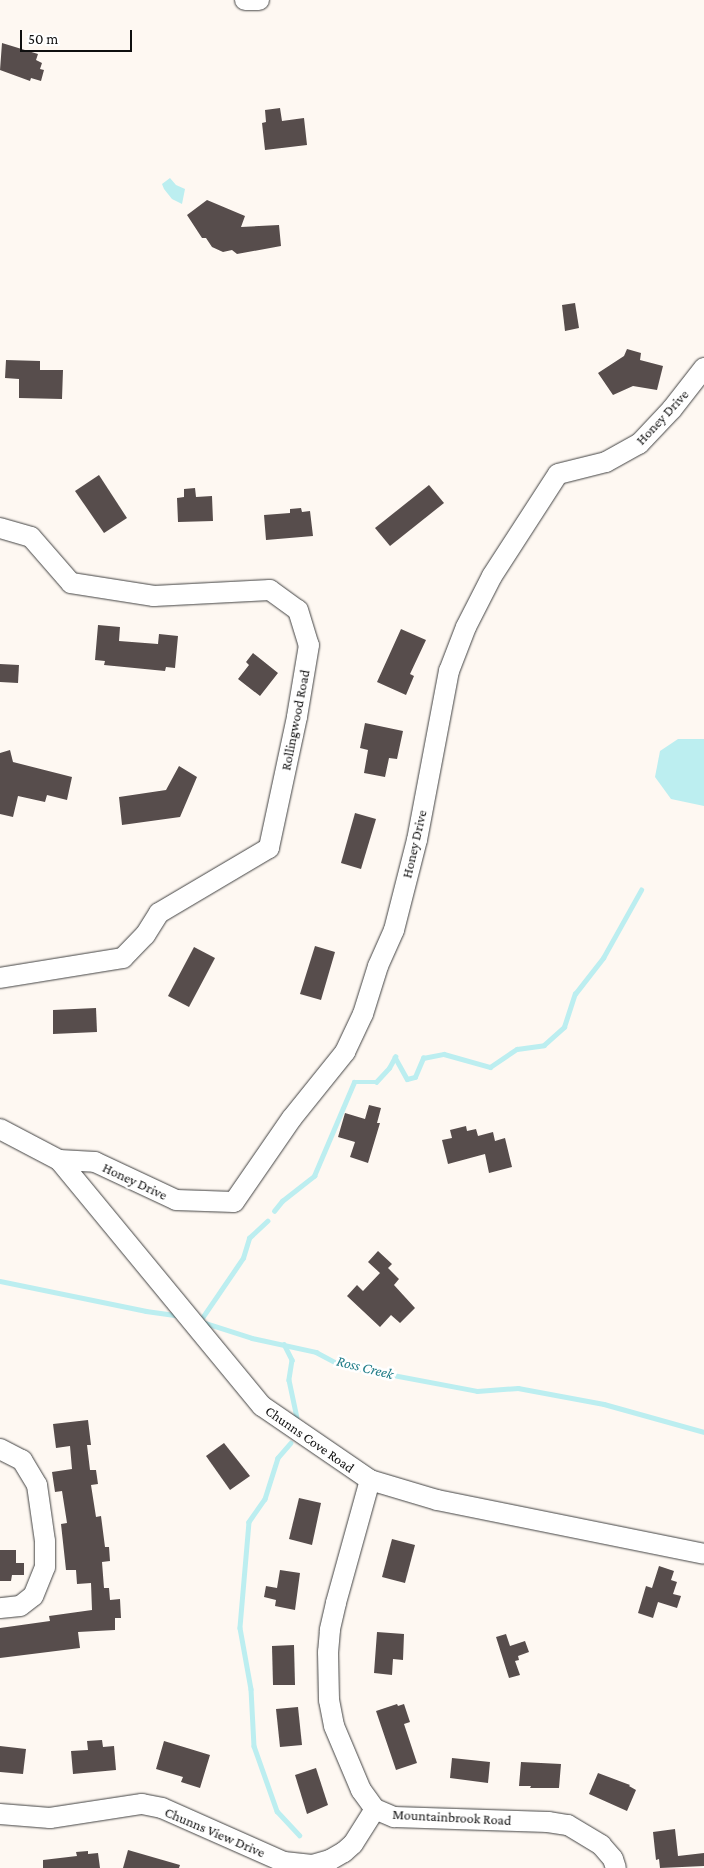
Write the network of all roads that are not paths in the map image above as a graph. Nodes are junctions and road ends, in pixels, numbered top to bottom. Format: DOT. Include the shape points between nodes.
graph roads {
  1 [pos="245,0"];
  2 [pos="259,0"];
  3 [pos="704,368"];
  4 [pos="0,528"];
  5 [pos="0,978"];
  6 [pos="0,1129"];
  7 [pos="59,1160"];
  8 [pos="0,1449"];
  9 [pos="370,1480"];
  10 [pos="704,1554"];
  11 [pos="0,1608"];
  12 [pos="375,1809"];
  13 [pos="0,1814"];
  14 [pos="331,1864"];
  15 [pos="616,1868"];
  1 -- 2 [label="street"];
  3 -- 7 [label="street, Honey Drive" via="639,444 606,462 558,474 492,576 466,627 449,671 417,840 394,930 378,966 363,1014 345,1052 292,1118 234,1202 176,1200 95,1162"];
  4 -- 5 [label="street, Rollingwood Road" via="31,537 71,583 154,596 270,590 298,610 309,645 269,848 159,913 145,935 123,958"];
  6 -- 7 [label="street, Chunns Cove Road"];
  7 -- 9 [label="street, Chunns Cove Road" via="262,1406"];
  8 -- 11 [label="street" via="22,1460 37,1486 45,1567 33,1596 20,1606"];
  9 -- 10 [label="street, Chunns Cove Road" via="437,1500"];
  9 -- 12 [label="street, Mountainbrook Road" via="330,1630 328,1676 334,1726 361,1790"];
  12 -- 14 [label="street, Chunns View Drive" via="353,1844"];
  12 -- 15 [label="street, Mountainbrook Road" via="394,1816 548,1822 568,1826 601,1845"];
  13 -- 14 [label="street, Chunns View Drive" via="50,1818 142,1804 162,1808 284,1862"];
}
